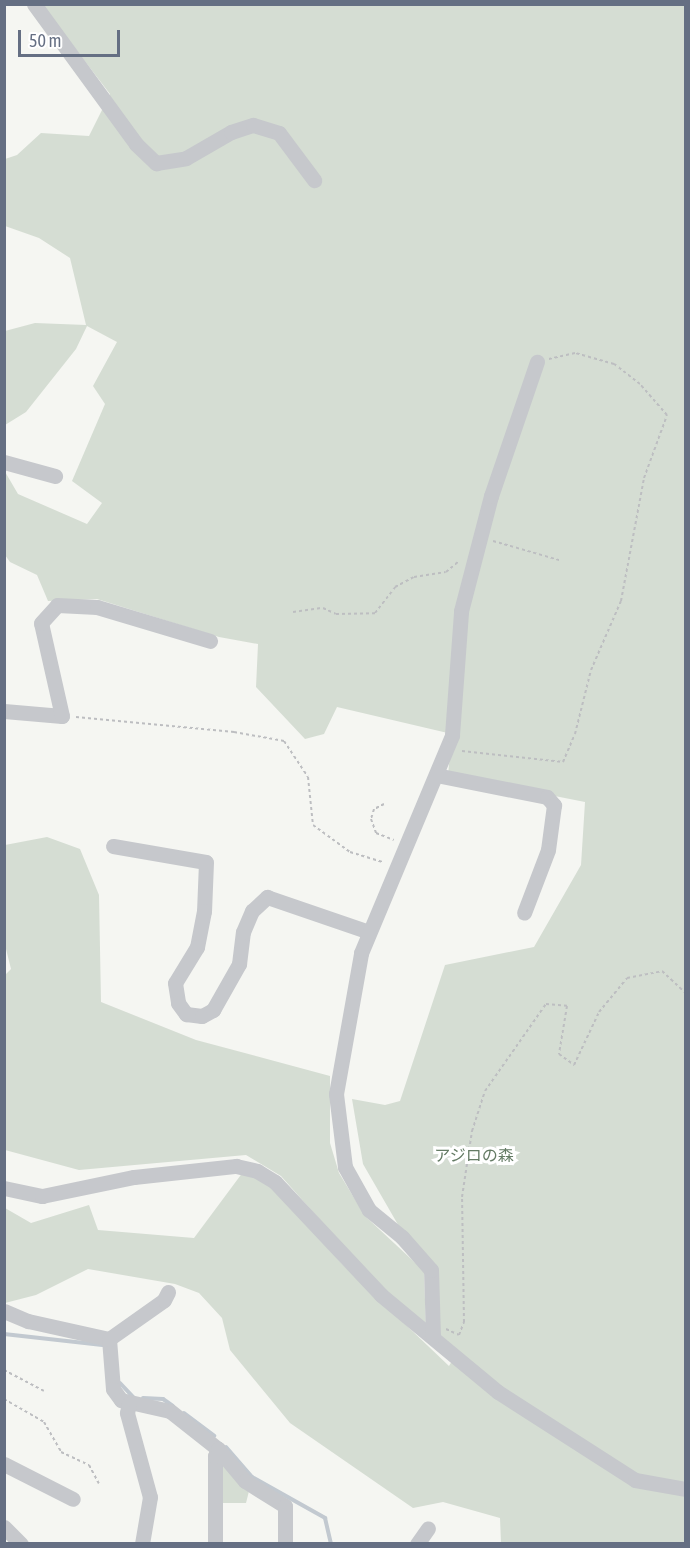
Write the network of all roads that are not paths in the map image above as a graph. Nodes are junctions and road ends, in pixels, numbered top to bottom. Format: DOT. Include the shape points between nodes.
graph roads {
  1 [pos="34,4"];
  2 [pos="314,180"];
  3 [pos="537,362"];
  4 [pos="4,462"];
  5 [pos="55,476"];
  6 [pos="210,641"];
  7 [pos="4,711"];
  8 [pos="436,776"];
  9 [pos="113,846"];
  10 [pos="524,913"];
  11 [pos="369,932"];
  12 [pos="4,1188"];
  13 [pos="168,1292"];
  14 [pos="4,1311"];
  15 [pos="433,1337"];
  16 [pos="109,1339"];
  17 [pos="129,1404"];
  18 [pos="218,1449"];
  19 [pos="4,1464"];
  20 [pos="686,1490"];
  21 [pos="73,1499"];
  22 [pos="4,1527"];
  23 [pos="428,1528"];
  24 [pos="21,1544"];
  25 [pos="142,1544"];
  26 [pos="215,1544"];
  27 [pos="285,1544"];
  28 [pos="417,1544"];
  1 -- 2 [label="street" via="136,144 156,163 186,158 231,132 253,125 279,133"];
  3 -- 8 [label="street" via="478,537 461,611 452,735"];
  4 -- 5 [label="street"];
  6 -- 7 [label="street" via="97,607 57,605 41,623 62,716"];
  8 -- 10 [label="street" via="547,796 554,805 548,850"];
  8 -- 11 [label="street"];
  9 -- 11 [label="street" via="206,862 204,911 197,947 175,983 177,1003 186,1014 202,1017 213,1010 239,964 243,932 252,911 267,897"];
  11 -- 15 [label="street" via="361,953 336,1094 336,1122 345,1167 369,1210 402,1237 431,1270"];
  12 -- 15 [label="street" via="42,1196 134,1178 236,1166 257,1171 275,1182 350,1266"];
  13 -- 16 [label="street" via="164,1300"];
  14 -- 16 [label="street"];
  15 -- 20 [label="street" via="498,1392 584,1450 635,1480"];
  16 -- 17 [label="street" via="113,1389"];
  17 -- 18 [label="street" via="154,1405 170,1411"];
  17 -- 25 [label="street" via="150,1497"];
  18 -- 26 [label="street" via="214,1456"];
  18 -- 27 [label="street" via="245,1481 285,1506"];
  19 -- 21 [label="street"];
  22 -- 24 [label="street"];
  23 -- 28 [label="street"];
}
